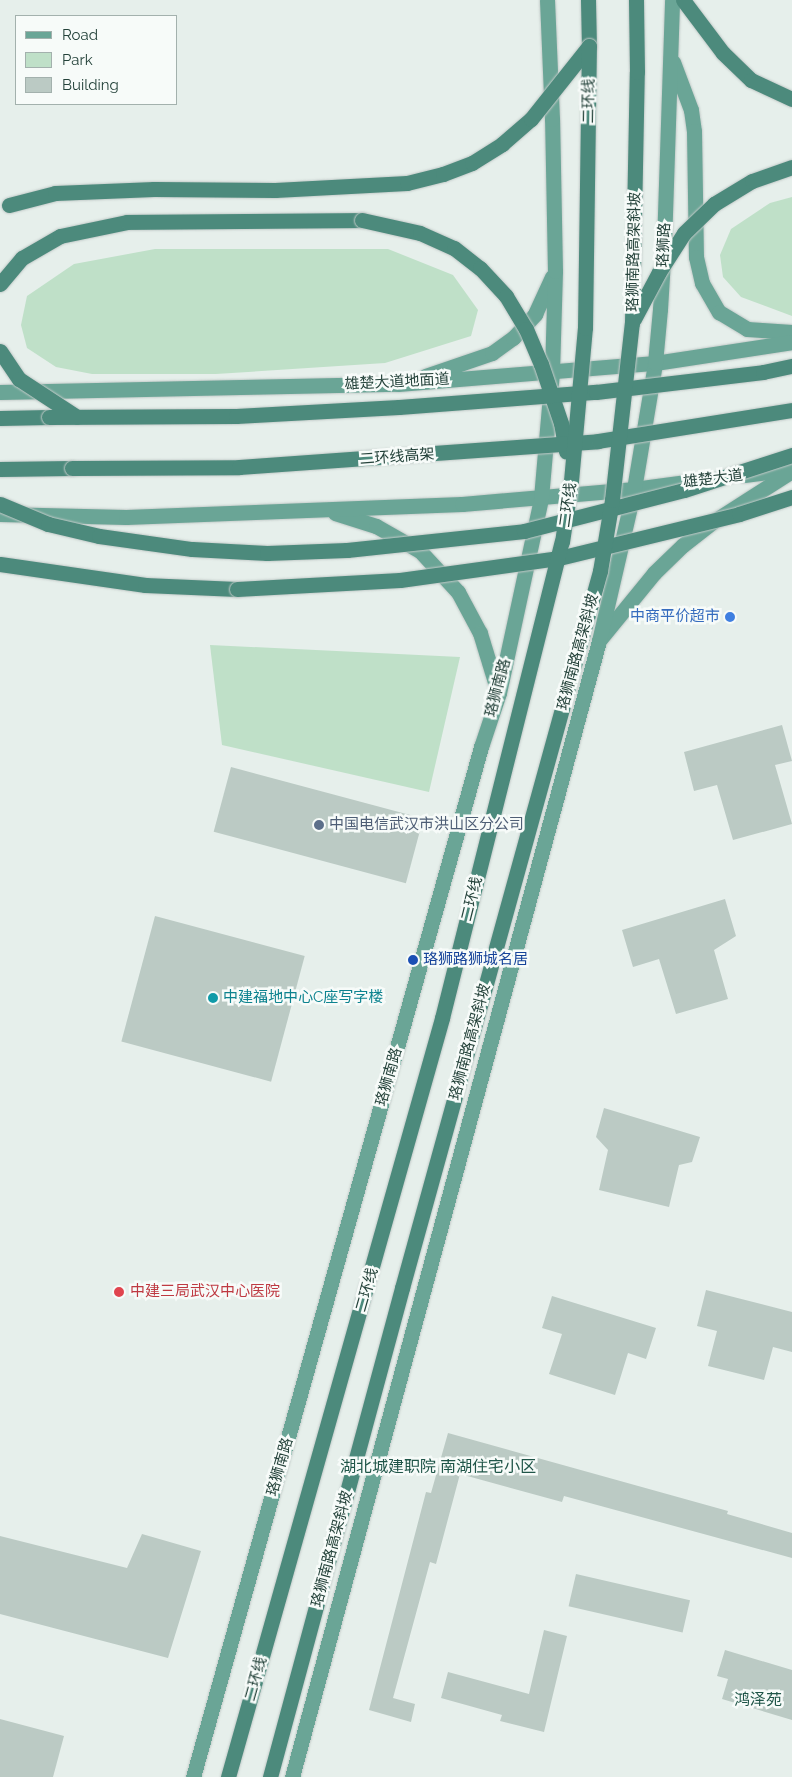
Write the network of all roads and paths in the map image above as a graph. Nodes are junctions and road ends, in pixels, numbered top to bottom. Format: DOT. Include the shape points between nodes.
graph roads {
  1 [pos="547,0"];
  2 [pos="588,0"];
  3 [pos="636,0"];
  4 [pos="672,0"];
  5 [pos="683,0"];
  6 [pos="589,46"];
  7 [pos="671,56"];
  8 [pos="792,99"];
  9 [pos="792,167"];
  10 [pos="0,209"];
  11 [pos="555,271"];
  12 [pos="0,284"];
  13 [pos="632,323"];
  14 [pos="792,332"];
  15 [pos="792,342"];
  16 [pos="0,351"];
  17 [pos="656,363"];
  18 [pos="792,366"];
  19 [pos="552,372"];
  20 [pos="398,384"];
  21 [pos="0,392"];
  22 [pos="792,410"];
  23 [pos="77,417"];
  24 [pos="0,418"];
  25 [pos="792,454"];
  26 [pos="0,469"];
  27 [pos="792,470"];
  28 [pos="572,480"];
  29 [pos="634,489"];
  30 [pos="792,497"];
  31 [pos="541,498"];
  32 [pos="0,504"];
  33 [pos="324,510"];
  34 [pos="0,514"];
  35 [pos="0,564"];
  36 [pos="599,641"];
  37 [pos="499,694"];
  38 [pos="193,1777"];
  39 [pos="228,1777"];
  40 [pos="270,1777"];
  41 [pos="292,1777"];
  1 -- 11 [label="main road"];
  2 -- 6 [label="highway, 二环线"];
  3 -- 13 [label="highway, 珞狮南路高架斜坡, bridge"];
  4 -- 7 [label="main road, 珞狮路"];
  5 -- 8 [label="highway" via="723,54 751,80"];
  6 -- 10 [label="highway, bridge" via="530,120 502,144 472,163 443,174 408,183 275,190 154,189 55,193"];
  6 -- 28 [label="highway, 二环线, bridge" via="585,328"];
  7 -- 14 [label="main road" via="691,110 694,131 696,257 702,283 719,312 748,329"];
  7 -- 17 [label="main road, 珞狮路"];
  9 -- 13 [label="highway, bridge" via="752,181 714,204 684,233"];
  11 -- 19 [label="main road"];
  11 -- 20 [label="main road" via="535,314 513,338 492,353 470,362"];
  12 -- 28 [label="highway, bridge" via="22,258 60,236 127,222 362,220 420,233 454,248 480,268 506,296 526,329 541,364 561,423"];
  13 -- 40 [label="highway, 珞狮南路高架斜坡, bridge" via="612,500 600,571"];
  15 -- 17 [label="main road, 雄楚大道地面道"];
  16 -- 23 [label="highway, bridge" via="19,379"];
  17 -- 19 [label="main road, 雄楚大道地面道"];
  17 -- 29 [label="main road, 珞狮路"];
  18 -- 23 [label="highway, bridge" via="596,392 399,407 236,416"];
  19 -- 20 [label="main road, 雄楚大道地面道"];
  19 -- 31 [label="main road, 珞狮南路"];
  20 -- 21 [label="main road, 雄楚大道地面道"];
  22 -- 26 [label="highway, 二环线高架, bridge" via="598,441 396,457 239,467"];
  23 -- 24 [label="highway, bridge"];
  25 -- 32 [label="highway, bridge" via="684,490 524,531 346,550 268,553 192,550 48,524"];
  27 -- 29 [label="main road, 雄楚大道"];
  27 -- 36 [label="main road" via="682,545 654,573"];
  28 -- 39 [label="highway, 二环线, bridge" via="562,542 442,1018"];
  29 -- 31 [label="main road"];
  29 -- 36 [label="main road"];
  30 -- 35 [label="highway, bridge" via="739,514 559,558 400,580 237,589 145,585"];
  31 -- 33 [label="main road"];
  31 -- 37 [label="main road, 珞狮南路"];
  33 -- 34 [label="main road" via="126,517"];
  33 -- 37 [label="main road" via="376,526 420,551 458,592 480,633"];
  36 -- 41 [label="main road"];
  37 -- 38 [label="main road, 珞狮南路" via="481,747"];
}
